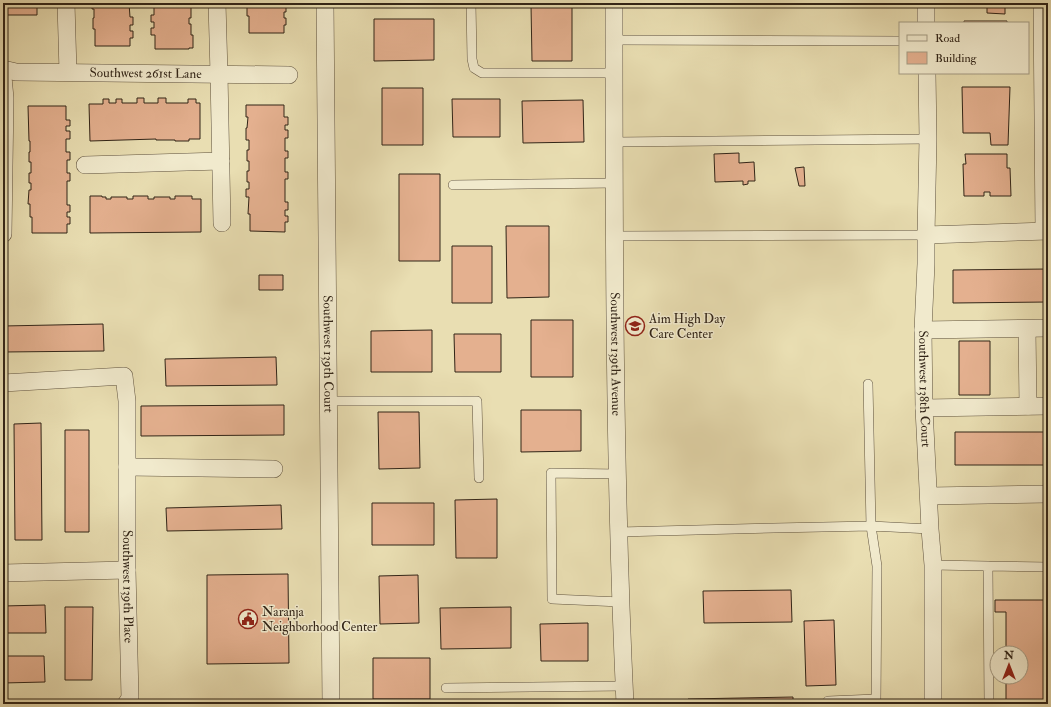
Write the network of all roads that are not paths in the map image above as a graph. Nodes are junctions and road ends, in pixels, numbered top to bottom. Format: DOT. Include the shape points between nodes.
graph roads {
  1 [pos="66,3"];
  2 [pos="217,3"];
  3 [pos="325,3"];
  4 [pos="471,3"];
  5 [pos="614,3"];
  6 [pos="926,3"];
  7 [pos="1042,3"];
  8 [pos="926,22"];
  9 [pos="614,40"];
  10 [pos="899,41"];
  11 [pos="3,69"];
  12 [pos="68,72"];
  13 [pos="614,73"];
  14 [pos="219,74"];
  15 [pos="927,74"];
  16 [pos="289,75"];
  17 [pos="3,77"];
  18 [pos="928,139"];
  19 [pos="614,142"];
  20 [pos="221,162"];
  21 [pos="85,165"];
  22 [pos="4,168"];
  23 [pos="614,183"];
  24 [pos="453,185"];
  25 [pos="222,223"];
  26 [pos="1046,231"];
  27 [pos="3,234"];
  28 [pos="926,235"];
  29 [pos="615,236"];
  30 [pos="1048,328"];
  31 [pos="1027,329"];
  32 [pos="923,330"];
  33 [pos="3,383"];
  34 [pos="868,384"];
  35 [pos="328,401"];
  36 [pos="1028,406"];
  37 [pos="1048,406"];
  38 [pos="924,408"];
  39 [pos="127,467"];
  40 [pos="274,469"];
  41 [pos="618,474"];
  42 [pos="479,478"];
  43 [pos="1048,494"];
  44 [pos="929,496"];
  45 [pos="871,526"];
  46 [pos="930,529"];
  47 [pos="619,532"];
  48 [pos="933,565"];
  49 [pos="988,566"];
  50 [pos="1048,567"];
  51 [pos="127,570"];
  52 [pos="3,573"];
  53 [pos="621,602"];
  54 [pos="624,686"];
  55 [pos="446,688"];
  56 [pos="876,701"];
  57 [pos="126,704"];
  58 [pos="331,704"];
  59 [pos="625,704"];
  60 [pos="828,704"];
  61 [pos="933,704"];
  62 [pos="989,704"];
  1 -- 12 [label="street"];
  2 -- 14 [label="street"];
  3 -- 35 [label="street, Southwest 139th Court"];
  4 -- 13 [label="lane" via="472,59 474,68 482,74"];
  5 -- 9 [label="street, Southwest 139th Avenue"];
  6 -- 8 [label="street"];
  7 -- 26 [label="street"];
  9 -- 10 [label="lane"];
  9 -- 13 [label="street, Southwest 139th Avenue"];
  11 -- 12 [label="street, Southwest 261st Lane" via="16,72"];
  12 -- 14 [label="street, Southwest 261st Lane"];
  13 -- 19 [label="street, Southwest 139th Avenue"];
  14 -- 16 [label="street, Southwest 261st Lane"];
  14 -- 20 [label="street"];
  15 -- 18 [label="street, Southwest 138th Court"];
  17 -- 22 [label="street"];
  18 -- 19 [label="lane"];
  18 -- 28 [label="street, Southwest 138th Court"];
  19 -- 23 [label="street, Southwest 139th Avenue"];
  20 -- 21 [label="street"];
  20 -- 25 [label="street"];
  22 -- 27 [label="street"];
  23 -- 24 [label="lane"];
  23 -- 29 [label="street, Southwest 139th Avenue"];
  26 -- 28 [label="street"];
  28 -- 29 [label="lane"];
  28 -- 32 [label="street, Southwest 138th Court"];
  29 -- 41 [label="street, Southwest 139th Avenue"];
  30 -- 31 [label="street"];
  31 -- 32 [label="street"];
  31 -- 36 [label="street"];
  32 -- 38 [label="street, Southwest 138th Court"];
  33 -- 39 [label="street, Southwest 139th Place" via="124,376 127,401"];
  34 -- 45 [label="lane"];
  35 -- 42 [label="lane" via="477,401"];
  35 -- 58 [label="street, Southwest 139th Court"];
  36 -- 37 [label="street"];
  36 -- 38 [label="street"];
  38 -- 44 [label="street, Southwest 138th Court"];
  39 -- 40 [label="street"];
  39 -- 51 [label="street, Southwest 139th Place"];
  41 -- 47 [label="street, Southwest 139th Avenue"];
  41 -- 53 [label="lane" via="551,473 552,598"];
  43 -- 44 [label="street"];
  44 -- 46 [label="street, Southwest 138th Court"];
  45 -- 46 [label="lane"];
  45 -- 47 [label="lane"];
  45 -- 56 [label="lane" via="877,566"];
  46 -- 48 [label="street, Southwest 138th Court"];
  47 -- 53 [label="street, Southwest 139th Avenue"];
  48 -- 49 [label="lane"];
  48 -- 61 [label="street, Southwest 138th Court"];
  49 -- 50 [label="lane"];
  49 -- 62 [label="lane"];
  51 -- 52 [label="street"];
  51 -- 57 [label="street, Southwest 139th Place" via="130,698"];
  53 -- 54 [label="street, Southwest 139th Avenue"];
  54 -- 55 [label="lane"];
  54 -- 59 [label="street, Southwest 139th Avenue"];
  56 -- 60 [label="lane" via="828,701"];
}
